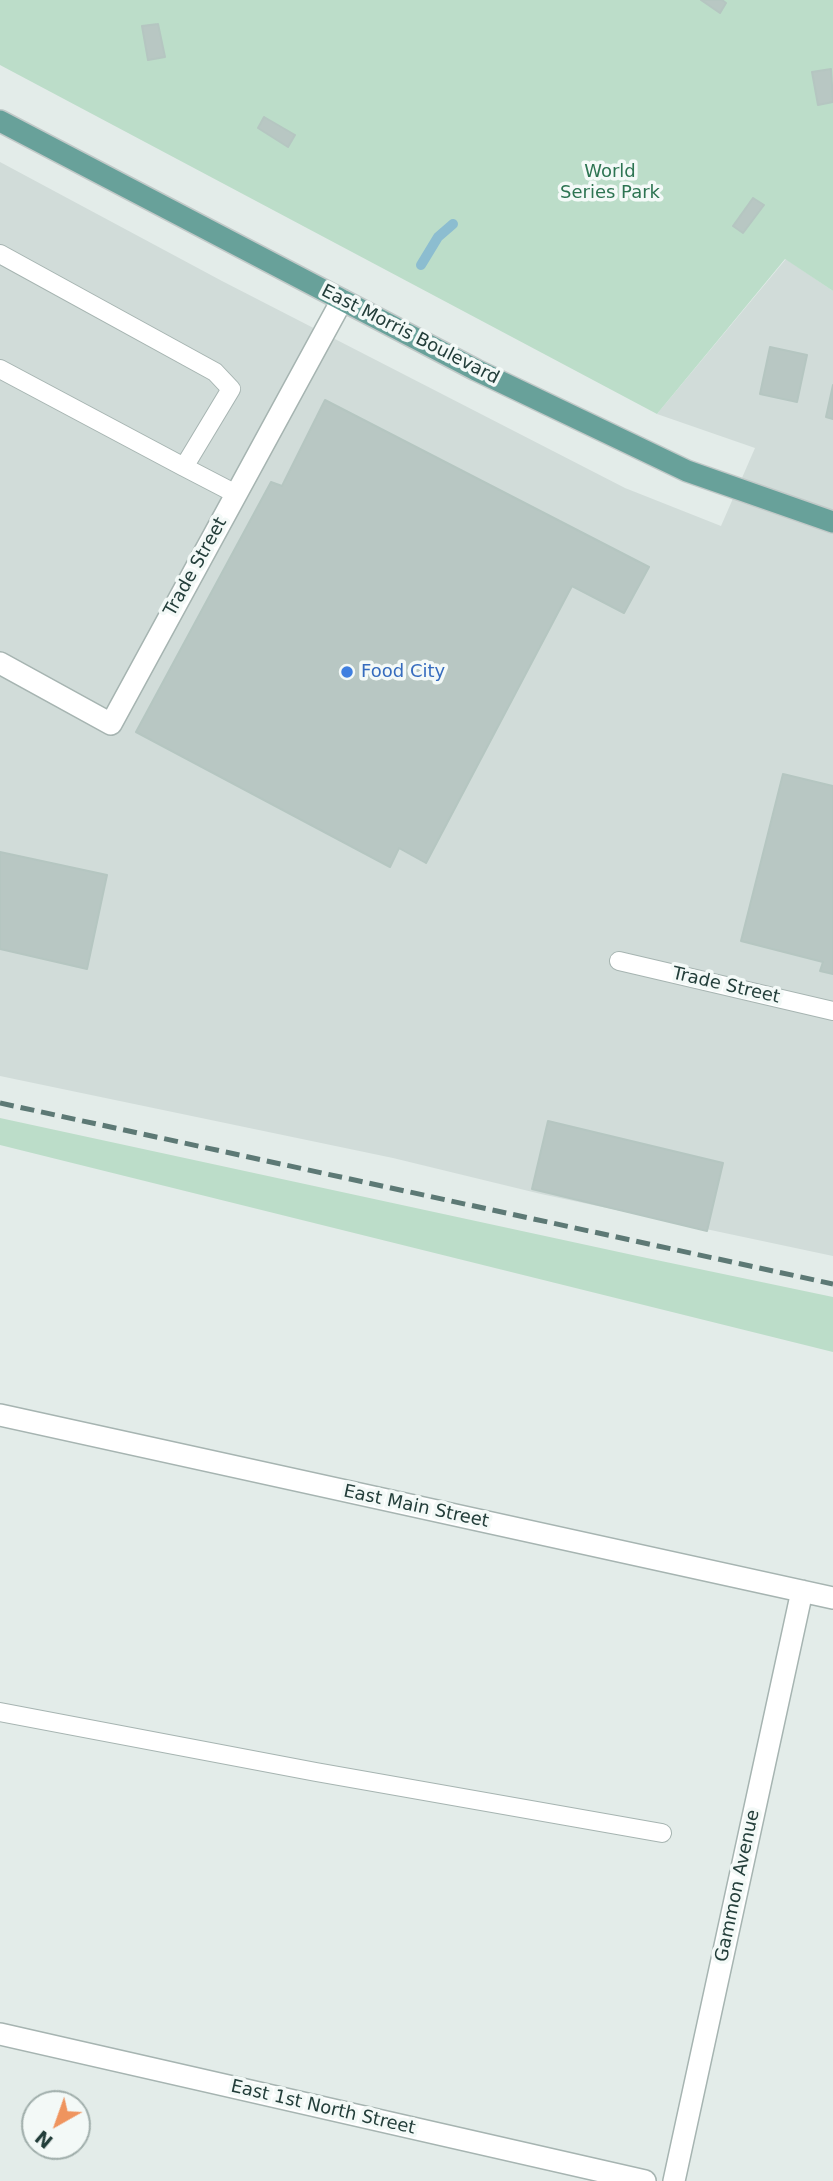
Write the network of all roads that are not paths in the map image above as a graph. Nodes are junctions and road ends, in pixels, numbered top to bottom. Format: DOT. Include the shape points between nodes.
graph roads {
  1 [pos="0,121"];
  2 [pos="0,254"];
  3 [pos="342,300"];
  4 [pos="0,369"];
  5 [pos="184,467"];
  6 [pos="236,494"];
  7 [pos="833,522"];
  8 [pos="0,663"];
  9 [pos="618,961"];
  10 [pos="833,1011"];
  11 [pos="0,1415"];
  12 [pos="802,1591"];
  13 [pos="833,1598"];
  14 [pos="0,1713"];
  15 [pos="663,1833"];
  16 [pos="0,2034"];
  17 [pos="645,2181"];
  18 [pos="674,2181"];
  1 -- 3 [label="main road, East Morris Boulevard"];
  2 -- 5 [label="lane" via="215,372 231,388"];
  3 -- 6 [label="street, Trade Street"];
  3 -- 7 [label="main road, East Morris Boulevard" via="687,471"];
  4 -- 5 [label="lane"];
  5 -- 6 [label="lane"];
  6 -- 8 [label="street, Trade Street" via="111,724"];
  9 -- 10 [label="lane, Trade Street"];
  11 -- 12 [label="street, East Main Street"];
  12 -- 13 [label="street, East Main Street"];
  12 -- 18 [label="street, Gammon Avenue"];
  14 -- 15 [label="lane"];
  16 -- 17 [label="street, East 1st North Street"];
}
